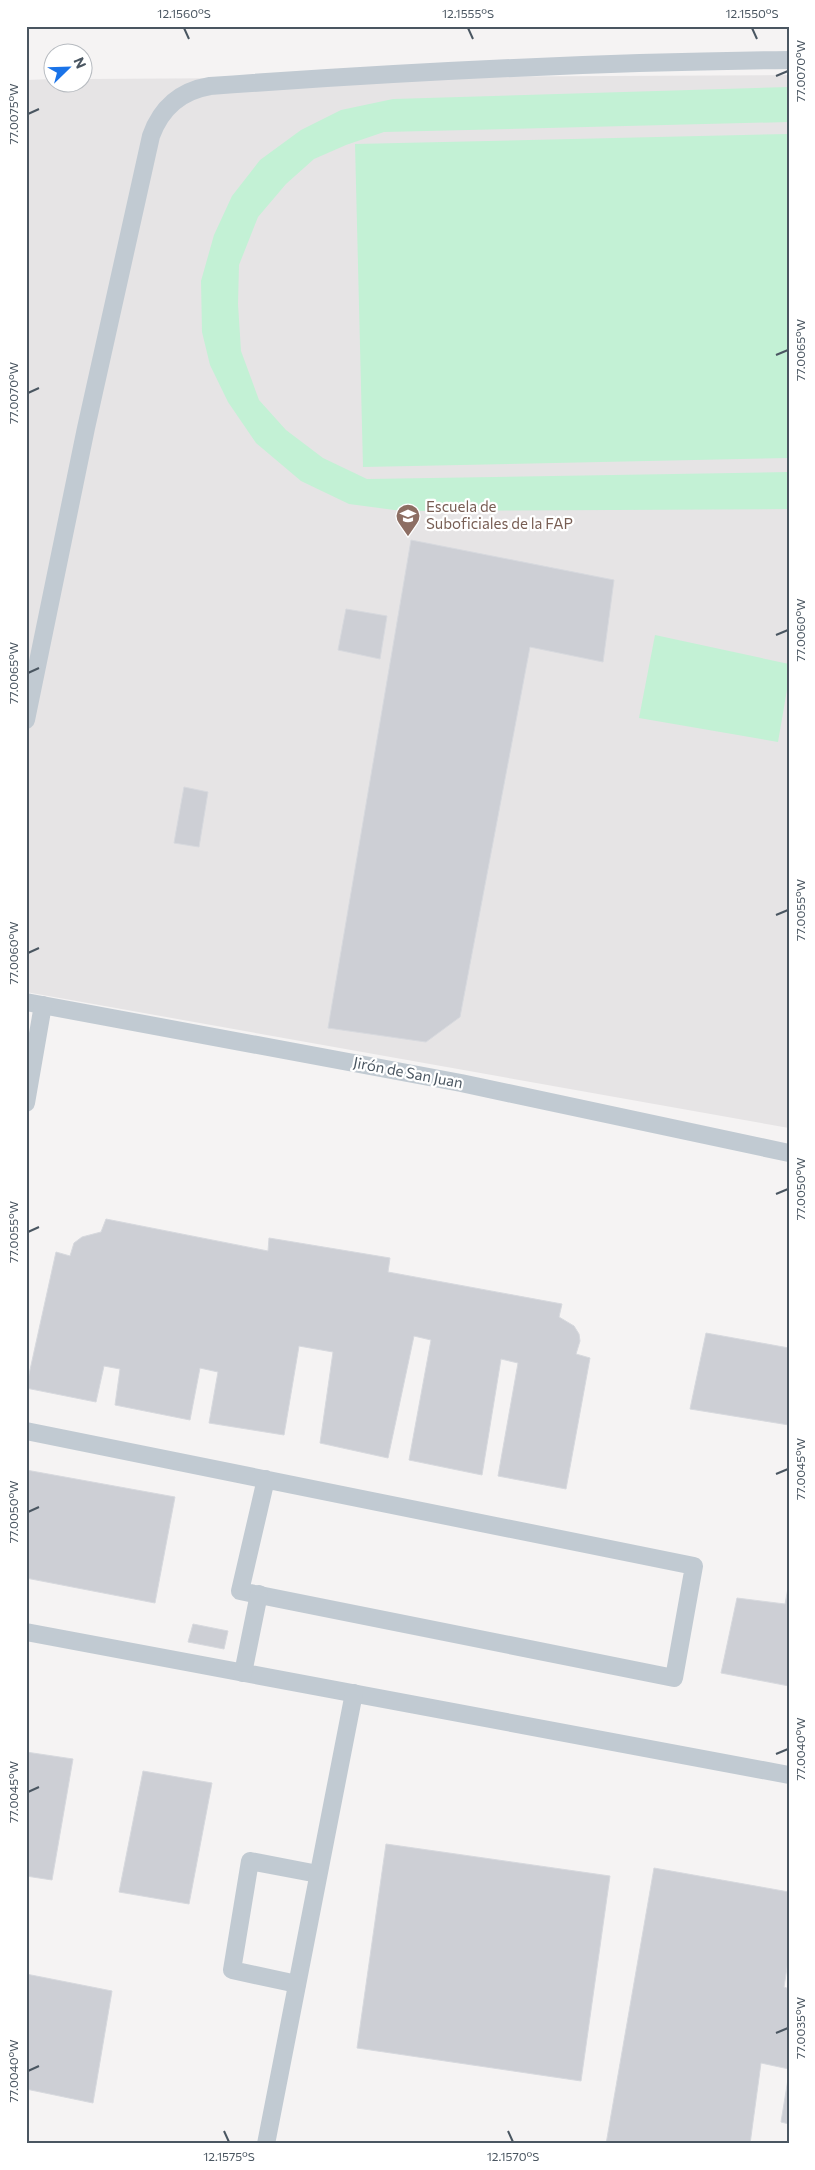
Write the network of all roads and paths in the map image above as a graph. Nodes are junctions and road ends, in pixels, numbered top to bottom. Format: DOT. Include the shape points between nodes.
graph roads {
  1 [pos="789,60"];
  2 [pos="26,720"];
  3 [pos="35,1004"];
  4 [pos="26,1103"];
  5 [pos="789,1152"];
  6 [pos="26,1431"];
  7 [pos="266,1479"];
  8 [pos="259,1594"];
  9 [pos="26,1632"];
  10 [pos="243,1673"];
  11 [pos="354,1693"];
  12 [pos="789,1775"];
  13 [pos="318,1874"];
  14 [pos="297,1984"];
  15 [pos="266,2144"];
  1 -- 2 [label="lane" via="379,73 195,88 170,103 155,124 151,136"];
  3 -- 4 [label="lane"];
  3 -- 5 [label="lane, Jirón de San Juan" via="461,1083"];
  6 -- 7 [label="lane"];
  7 -- 8 [label="lane" via="240,1591"];
  7 -- 8 [label="lane" via="694,1566 674,1678"];
  8 -- 10 [label="lane"];
  9 -- 10 [label="lane"];
  10 -- 11 [label="lane"];
  11 -- 12 [label="lane"];
  11 -- 13 [label="lane"];
  13 -- 14 [label="lane"];
  13 -- 14 [label="lane" via="250,1861 232,1970"];
  14 -- 15 [label="lane"];
}
